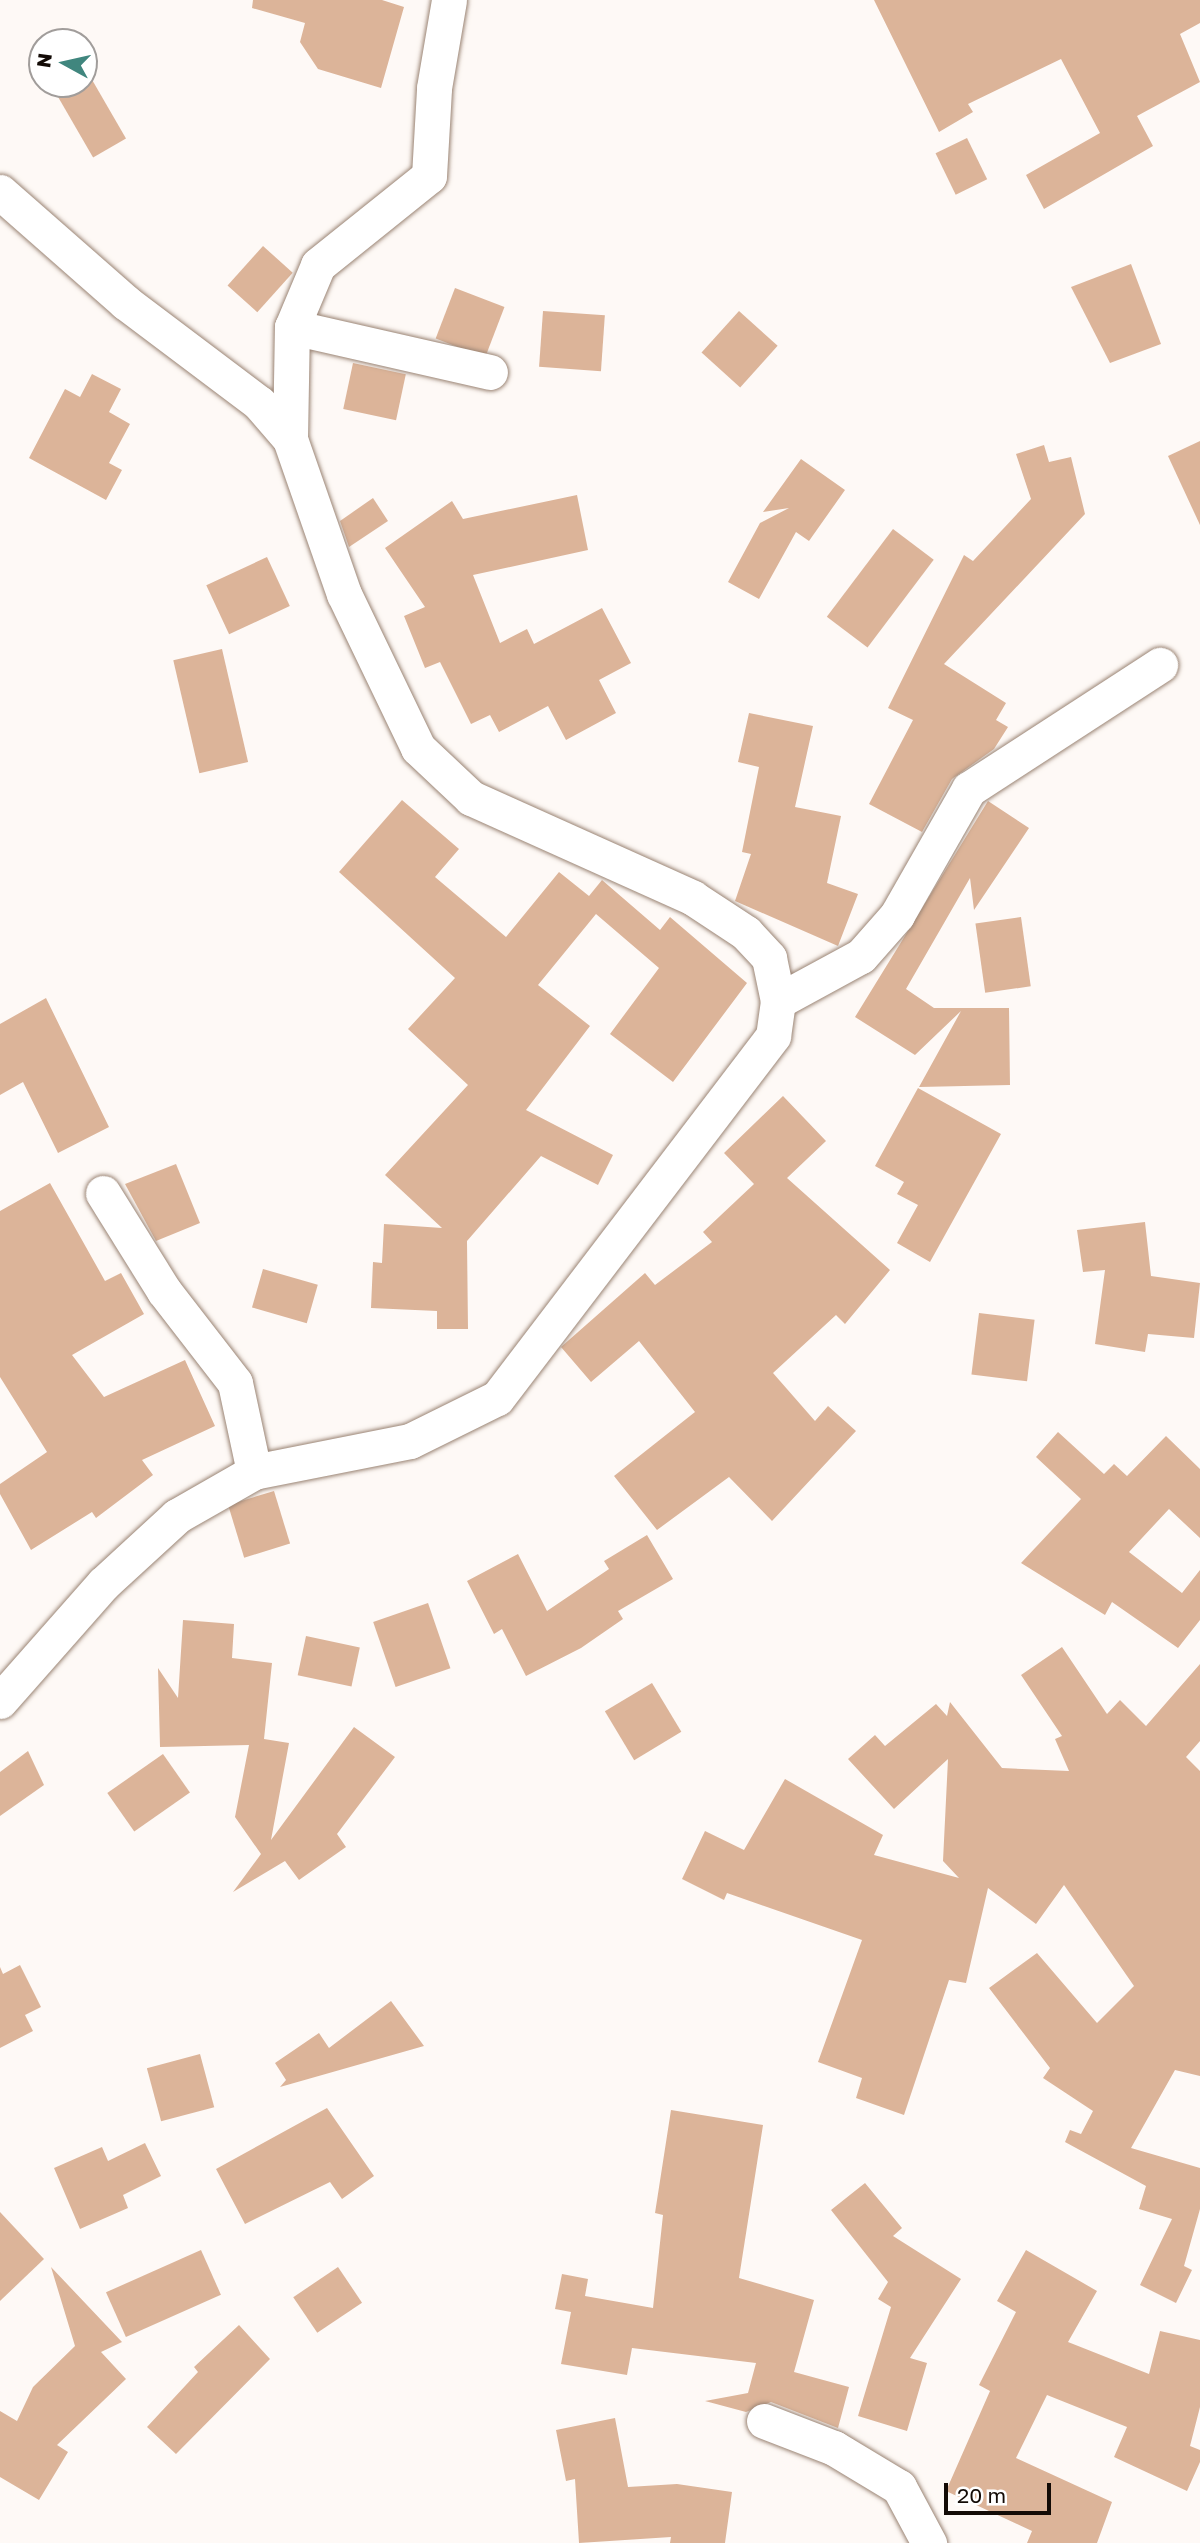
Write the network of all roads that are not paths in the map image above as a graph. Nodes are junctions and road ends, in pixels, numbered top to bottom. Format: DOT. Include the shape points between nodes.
graph roads {
  1 [pos="449,0"];
  2 [pos="0,192"];
  3 [pos="292,327"];
  4 [pos="491,372"];
  5 [pos="290,439"];
  6 [pos="1160,665"];
  7 [pos="778,1001"];
  8 [pos="103,1193"];
  9 [pos="254,1472"];
  10 [pos="0,1700"];
  11 [pos="764,2421"];
  12 [pos="929,2543"];
  1 -- 3 [label="street" via="434,88 429,176 318,265"];
  2 -- 5 [label="street" via="125,302 259,403"];
  3 -- 4 [label="street"];
  3 -- 5 [label="street"];
  5 -- 7 [label="street" via="344,594 418,748 471,798 693,898 746,933 769,957"];
  6 -- 7 [label="street" via="969,789 897,915 861,956"];
  7 -- 9 [label="street" via="773,1036 496,1398 410,1441"];
  8 -- 9 [label="street" via="164,1291 235,1383"];
  9 -- 10 [label="street" via="177,1516 103,1584"];
  11 -- 12 [label="street" via="834,2448 899,2487"];
}
